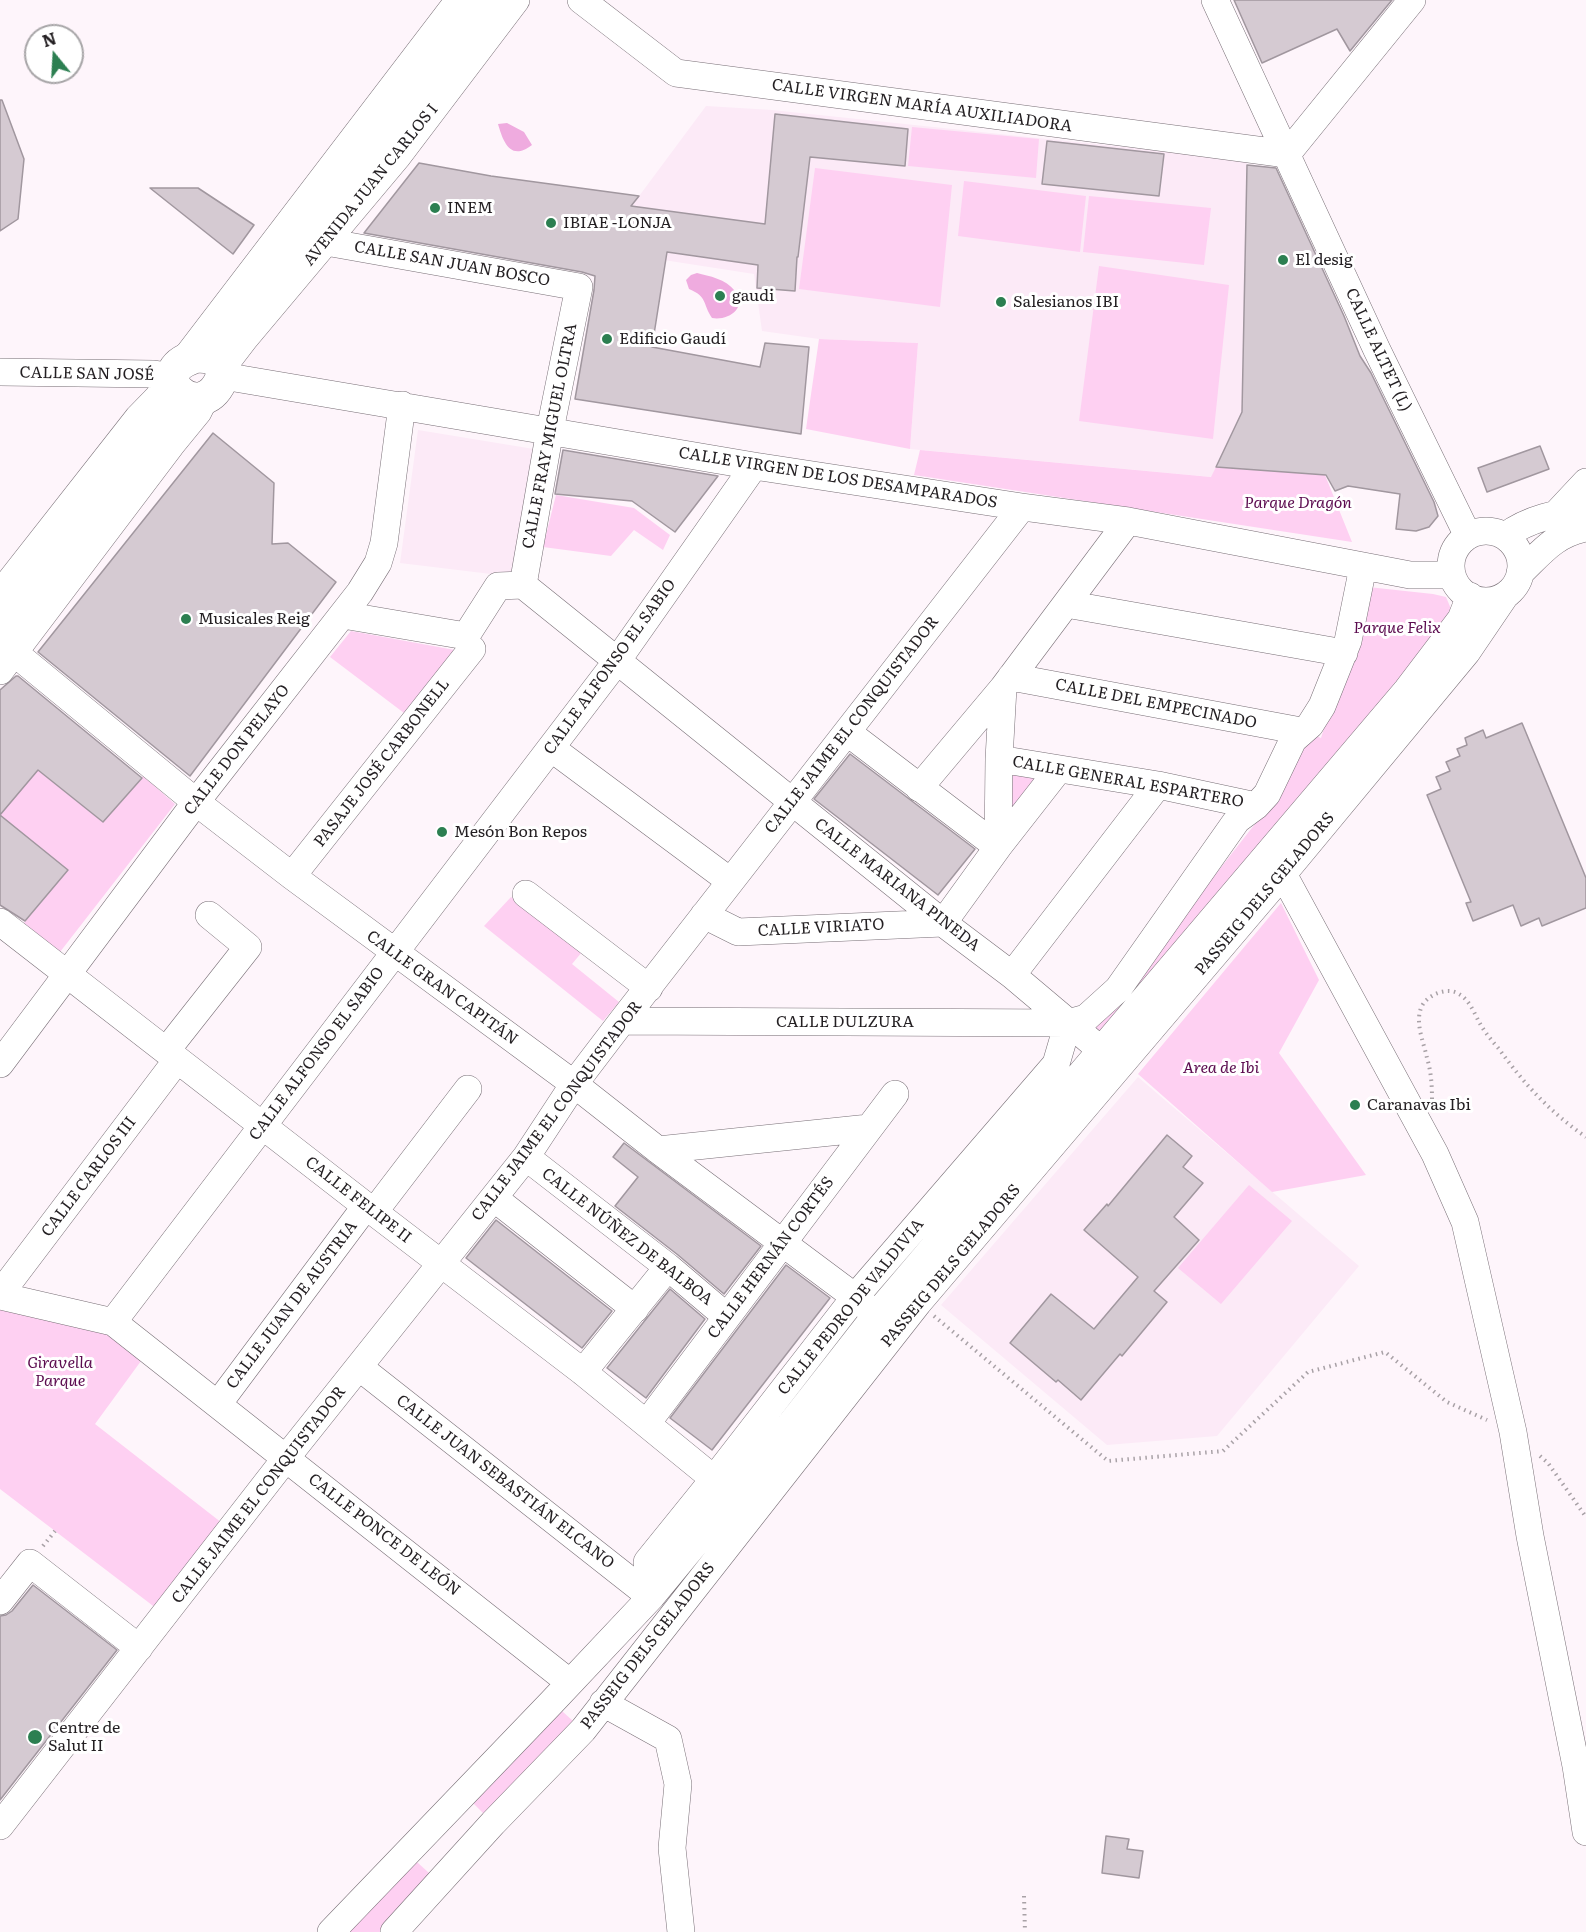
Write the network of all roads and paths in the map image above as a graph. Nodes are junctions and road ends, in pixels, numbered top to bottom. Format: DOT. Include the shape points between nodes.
graph roads {
  1 [pos="459,0"];
  2 [pos="483,0"];
  3 [pos="516,0"];
  4 [pos="581,0"];
  5 [pos="1215,0"];
  6 [pos="1412,0"];
  7 [pos="1287,154"];
  8 [pos="317,237"];
  9 [pos="579,287"];
  10 [pos="0,372"];
  11 [pos="197,376"];
  12 [pos="402,405"];
  13 [pos="550,430"];
  14 [pos="754,466"];
  15 [pos="1586,483"];
  16 [pos="1022,507"];
  17 [pos="1586,510"];
  18 [pos="1557,513"];
  19 [pos="1128,520"];
  20 [pos="1586,528"];
  21 [pos="1468,536"];
  22 [pos="1505,536"];
  23 [pos="1363,567"];
  24 [pos="1520,573"];
  25 [pos="1452,574"];
  26 [pos="4,580"];
  27 [pos="523,585"];
  28 [pos="1470,596"];
  29 [pos="1505,596"];
  30 [pos="1066,603"];
  31 [pos="336,623"];
  32 [pos="4,649"];
  33 [pos="1344,653"];
  34 [pos="618,661"];
  35 [pos="1007,683"];
  36 [pos="1301,731"];
  37 [pos="848,732"];
  38 [pos="551,748"];
  39 [pos="999,759"];
  40 [pos="1059,769"];
  41 [pos="1158,785"];
  42 [pos="919,788"];
  43 [pos="196,802"];
  44 [pos="792,802"];
  45 [pos="1256,806"];
  46 [pos="998,847"];
  47 [pos="1282,874"];
  48 [pos="292,876"];
  49 [pos="730,881"];
  50 [pos="526,894"];
  51 [pos="209,915"];
  52 [pos="704,915"];
  53 [pos="0,922"];
  54 [pos="942,922"];
  55 [pos="394,953"];
  56 [pos="68,975"];
  57 [pos="1012,975"];
  58 [pos="649,988"];
  59 [pos="622,1021"];
  60 [pos="1068,1023"];
  61 [pos="1101,1050"];
  62 [pos="172,1055"];
  63 [pos="0,1064"];
  64 [pos="574,1084"];
  65 [pos="468,1089"];
  66 [pos="895,1094"];
  67 [pos="263,1126"];
  68 [pos="869,1128"];
  69 [pos="1424,1133"];
  70 [pos="1586,1137"];
  71 [pos="658,1150"];
  72 [pos="526,1157"];
  73 [pos="494,1198"];
  74 [pos="370,1209"];
  75 [pos="783,1243"];
  76 [pos="441,1264"];
  77 [pos="668,1268"];
  78 [pos="0,1295"];
  79 [pos="855,1297"];
  80 [pos="918,1303"];
  81 [pos="635,1309"];
  82 [pos="876,1316"];
  83 [pos="727,1317"];
  84 [pos="113,1322"];
  85 [pos="359,1367"];
  86 [pos="583,1372"];
  87 [pos="218,1404"];
  88 [pos="647,1423"];
  89 [pos="1513,1432"];
  90 [pos="286,1458"];
  91 [pos="714,1479"];
  92 [pos="1586,1517"];
  93 [pos="651,1597"];
  94 [pos="0,1601"];
  95 [pos="139,1648"];
  96 [pos="569,1682"];
  97 [pos="603,1703"];
  98 [pos="0,1826"];
  99 [pos="430,1828"];
  100 [pos="1586,1832"];
  101 [pos="463,1855"];
  102 [pos="1024,1896"];
  103 [pos="332,1932"];
  104 [pos="394,1932"];
  105 [pos="681,1932"];
  106 [pos="1024,1932"];
  1 -- 11 [label="street, AVENIDA JUAN CARLOS I"];
  2 -- 8 [label="main road, AVENIDA JUAN CARLOS I"];
  3 -- 8 [label="street, AVENIDA JUAN CARLOS I" via="396,157"];
  4 -- 7 [label="street, CALLE VIRGEN MARÍA AUXILIADORA" via="676,73"];
  5 -- 7 [label="street, CALLE ALTET (L)"];
  6 -- 7 [label="street"];
  7 -- 21 [label="street, CALLE ALTET (L)"];
  8 -- 9 [label="street, CALLE SAN JUAN BOSCO"];
  8 -- 11 [label="main road, AVENIDA JUAN CARLOS I"];
  9 -- 13 [label="street, CALLE FRAY MIGUEL OLTRA"];
  10 -- 11 [label="street, CALLE SAN JOSÉ"];
  11 -- 12 [label="street, CALLE VIRGEN DE LOS DESAMPARADOS"];
  11 -- 26 [label="street, AVENIDA JUAN CARLOS I" via="138,418"];
  11 -- 32 [label="main road, AVENIDA JUAN CARLOS I" via="33,588"];
  12 -- 13 [label="street, CALLE VIRGEN DE LOS DESAMPARADOS"];
  12 -- 31 [label="street, CALLE DON PELAYO" via="384,543 371,576"];
  13 -- 14 [label="street, CALLE VIRGEN DE LOS DESAMPARADOS"];
  13 -- 27 [label="street, CALLE FRAY MIGUEL OLTRA"];
  14 -- 16 [label="street, CALLE VIRGEN DE LOS DESAMPARADOS"];
  14 -- 34 [label="street, CALLE ALFONSO EL SABIO"];
  15 -- 18 [label="street"];
  16 -- 19 [label="street, CALLE VIRGEN DE LOS DESAMPARADOS"];
  16 -- 37 [label="street, CALLE JAIME EL CONQUISTADOR"];
  17 -- 18 [label="street"];
  18 -- 22 [label="street" via="1523,524"];
  19 -- 23 [label="street, CALLE VIRGEN DE LOS DESAMPARADOS"];
  19 -- 30 [label="street"];
  20 -- 24 [label="street" via="1562,535"];
  21 -- 22 [label="street" via="1486,531"];
  21 -- 25 [label="street" via="1452,557"];
  22 -- 24 [label="street" via="1521,557"];
  23 -- 25 [label="street, CALLE VIRGEN DE LOS DESAMPARADOS" via="1410,575"];
  23 -- 33 [label="street"];
  24 -- 29 [label="street"];
  25 -- 28 [label="street"];
  27 -- 31 [label="street" via="498,586 465,636"];
  27 -- 34 [label="street, CALLE MARIANA PINEDA"];
  28 -- 29 [label="street" via="1481,600"];
  28 -- 61 [label="street" via="1461,619 1407,690"];
  29 -- 47 [label="street, PASSEIG DELS GELADORS" via="1467,652"];
  30 -- 33 [label="street"];
  30 -- 35 [label="street"];
  31 -- 43 [label="street, CALLE DON PELAYO"];
  31 -- 48 [label="street, PASAJE JOSÉ CARBONELL" via="351,631 472,649"];
  32 -- 43 [label="street, CALLE GRAN CAPITÁN"];
  33 -- 36 [label="street" via="1322,706 1310,725"];
  34 -- 38 [label="street, CALLE ALFONSO EL SABIO"];
  34 -- 44 [label="street, CALLE MARIANA PINEDA"];
  35 -- 36 [label="street, CALLE DEL EMPECINADO"];
  35 -- 39 [label="street"];
  35 -- 42 [label="street"];
  36 -- 45 [label="street" via="1267,794"];
  37 -- 42 [label="street"];
  37 -- 44 [label="street, CALLE JAIME EL CONQUISTADOR"];
  38 -- 49 [label="street"];
  38 -- 55 [label="street, CALLE ALFONSO EL SABIO"];
  39 -- 40 [label="street, CALLE GENERAL ESPARTERO"];
  39 -- 46 [label="street"];
  40 -- 41 [label="street, CALLE GENERAL ESPARTERO"];
  40 -- 46 [label="street"];
  41 -- 45 [label="street, CALLE GENERAL ESPARTERO"];
  41 -- 57 [label="street"];
  42 -- 46 [label="street"];
  43 -- 48 [label="street, CALLE GRAN CAPITÁN"];
  43 -- 56 [label="street, CALLE DON PELAYO"];
  44 -- 49 [label="street, CALLE JAIME EL CONQUISTADOR"];
  44 -- 54 [label="street, CALLE MARIANA PINEDA"];
  45 -- 60 [label="street" via="1237,820 1118,989 1094,1012"];
  46 -- 54 [label="street"];
  47 -- 69 [label="street"];
  47 -- 80 [label="street, PASSEIG DELS GELADORS"];
  48 -- 55 [label="street, CALLE GRAN CAPITÁN"];
  49 -- 52 [label="street, CALLE JAIME EL CONQUISTADOR"];
  50 -- 58 [label="street"];
  51 -- 62 [label="street, CALLE CARLOS III" via="248,947"];
  52 -- 54 [label="street, CALLE VIRIATO" via="738,932"];
  52 -- 58 [label="street, CALLE JAIME EL CONQUISTADOR"];
  53 -- 56 [label="street, CALLE FELIPE II"];
  54 -- 57 [label="street, CALLE MARIANA PINEDA"];
  55 -- 64 [label="street, CALLE GRAN CAPITÁN"];
  55 -- 67 [label="street, CALLE ALFONSO EL SABIO"];
  56 -- 62 [label="street, CALLE FELIPE II"];
  56 -- 63 [label="street, CALLE DON PELAYO"];
  57 -- 60 [label="street, CALLE MARIANA PINEDA"];
  58 -- 59 [label="street, CALLE JAIME EL CONQUISTADOR"];
  59 -- 60 [label="street, CALLE DULZURA"];
  59 -- 64 [label="street, CALLE JAIME EL CONQUISTADOR"];
  60 -- 61 [label="street, CALLE MARIANA PINEDA"];
  60 -- 79 [label="street, CALLE PEDRO DE VALDIVIA" via="1056,1064"];
  61 -- 82 [label="street"];
  62 -- 67 [label="street, CALLE FELIPE II"];
  62 -- 78 [label="street, CALLE CARLOS III"];
  64 -- 71 [label="street, CALLE GRAN CAPITÁN"];
  64 -- 72 [label="street, CALLE JAIME EL CONQUISTADOR"];
  65 -- 74 [label="street, CALLE JUAN DE AUSTRIA"];
  66 -- 68 [label="street, CALLE HERNÁN CORTÉS"];
  67 -- 74 [label="street, CALLE FELIPE II"];
  67 -- 84 [label="street, CALLE ALFONSO EL SABIO"];
  68 -- 71 [label="street"];
  68 -- 75 [label="street, CALLE HERNÁN CORTÉS"];
  69 -- 70 [label="path" via="1431,1118 1432,1087 1419,1020 1421,1008 1436,993 1456,992 1466,998 1482,1026 1531,1090"];
  69 -- 89 [label="street" via="1465,1222"];
  71 -- 75 [label="street, CALLE GRAN CAPITÁN"];
  72 -- 73 [label="street, CALLE JAIME EL CONQUISTADOR"];
  72 -- 77 [label="street, CALLE NÚÑEZ DE BALBOA"];
  73 -- 76 [label="street, CALLE JAIME EL CONQUISTADOR"];
  73 -- 81 [label="street"];
  74 -- 76 [label="street, CALLE FELIPE II"];
  74 -- 87 [label="street, CALLE JUAN DE AUSTRIA"];
  75 -- 79 [label="street, CALLE GRAN CAPITÁN"];
  75 -- 83 [label="street, CALLE HERNÁN CORTÉS"];
  76 -- 85 [label="street, CALLE JAIME EL CONQUISTADOR"];
  76 -- 86 [label="street, CALLE FELIPE II"];
  77 -- 81 [label="street"];
  77 -- 83 [label="street, CALLE NÚÑEZ DE BALBOA"];
  78 -- 84 [label="street"];
  79 -- 82 [label="street, CALLE GRAN CAPITÁN"];
  79 -- 91 [label="street, CALLE PEDRO DE VALDIVIA"];
  80 -- 89 [label="path" via="1108,1461 1223,1451 1308,1372 1385,1352 1447,1402"];
  80 -- 97 [label="street, PASSEIG DELS GELADORS"];
  81 -- 86 [label="street"];
  82 -- 93 [label="street"];
  83 -- 88 [label="street, CALLE HERNÁN CORTÉS"];
  84 -- 87 [label="street, CALLE PONCE DE LEÓN"];
  85 -- 90 [label="street, CALLE JAIME EL CONQUISTADOR"];
  85 -- 93 [label="street, CALLE JUAN SEBASTIÁN ELCANO"];
  86 -- 88 [label="street, CALLE FELIPE II"];
  87 -- 90 [label="street, CALLE PONCE DE LEÓN"];
  88 -- 91 [label="street, CALLE FELIPE II"];
  89 -- 92 [label="path" via="1548,1463"];
  89 -- 100 [label="street"];
  90 -- 95 [label="street, CALLE JAIME EL CONQUISTADOR"];
  90 -- 96 [label="street, CALLE PONCE DE LEÓN"];
  91 -- 93 [label="street, CALLE PEDRO DE VALDIVIA" via="647,1562"];
  93 -- 96 [label="street"];
  94 -- 95 [label="street" via="30,1563"];
  95 -- 98 [label="street, CALLE JAIME EL CONQUISTADOR"];
  96 -- 97 [label="street" via="570,1700 577,1708 588,1711"];
  96 -- 99 [label="street"];
  97 -- 101 [label="street, PASSEIG DELS GELADORS" via="583,1730"];
  97 -- 105 [label="street" via="668,1739 678,1784 672,1848"];
  99 -- 101 [label="street" via="428,1845 434,1855 444,1859"];
  99 -- 103 [label="street"];
  101 -- 104 [label="street, PASSEIG DELS GELADORS"];
  102 -- 106 [label="path"];
}
